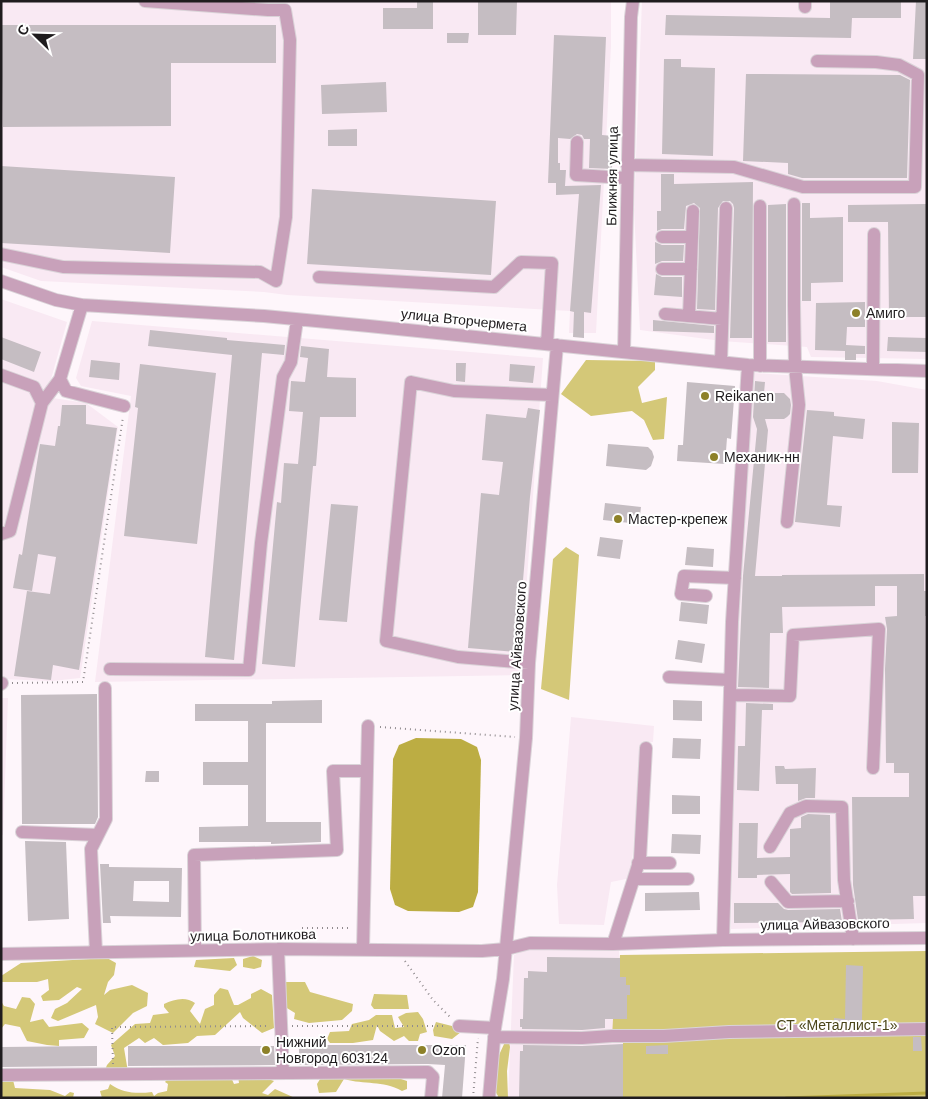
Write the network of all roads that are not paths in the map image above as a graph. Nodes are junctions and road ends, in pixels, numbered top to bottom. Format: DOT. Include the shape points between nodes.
graph roads {
  1 [pos="145,1"];
  2 [pos="633,1"];
  3 [pos="816,61"];
  4 [pos="577,142"];
  5 [pos="627,165"];
  6 [pos="627,178"];
  7 [pos="794,204"];
  8 [pos="760,206"];
  9 [pos="726,208"];
  10 [pos="693,211"];
  11 [pos="874,234"];
  12 [pos="662,236"];
  13 [pos="692,237"];
  14 [pos="1,254"];
  15 [pos="662,269"];
  16 [pos="691,269"];
  17 [pos="319,277"];
  18 [pos="1,281"];
  19 [pos="82,305"];
  20 [pos="665,314"];
  21 [pos="690,316"];
  22 [pos="722,319"];
  23 [pos="297,320"];
  24 [pos="552,344"];
  25 [pos="624,352"];
  26 [pos="721,362"];
  27 [pos="754,365"];
  28 [pos="795,367"];
  29 [pos="873,370"];
  30 [pos="927,371"];
  31 [pos="1,375"];
  32 [pos="60,379"];
  33 [pos="552,394"];
  34 [pos="42,403"];
  35 [pos="124,406"];
  36 [pos="787,522"];
  37 [pos="1,534"];
  38 [pos="735,578"];
  39 [pos="706,596"];
  40 [pos="529,663"];
  41 [pos="110,669"];
  42 [pos="669,677"];
  43 [pos="730,680"];
  44 [pos="105,688"];
  45 [pos="730,695"];
  46 [pos="368,726"];
  47 [pos="646,748"];
  48 [pos="872,768"];
  49 [pos="366,771"];
  50 [pos="22,832"];
  51 [pos="98,835"];
  52 [pos="770,847"];
  53 [pos="670,863"];
  54 [pos="638,864"];
  55 [pos="634,878"];
  56 [pos="688,879"];
  57 [pos="771,882"];
  58 [pos="848,901"];
  59 [pos="927,938"];
  60 [pos="853,939"];
  61 [pos="723,940"];
  62 [pos="613,944"];
  63 [pos="506,948"];
  64 [pos="278,949"];
  65 [pos="363,949"];
  66 [pos="195,950"];
  67 [pos="96,952"];
  68 [pos="1,954"];
  69 [pos="459,1026"];
  70 [pos="927,1029"];
  71 [pos="494,1033"];
  72 [pos="283,1073"];
  73 [pos="1,1075"];
  74 [pos="431,1098"];
  75 [pos="489,1098"];
  1 -- 14 [label="street" via="285,10 290,40 286,217 276,281 260,272 63,267"];
  2 -- 5 [label="street, Ближняя улица"];
  3 -- 5 [label="street" via="898,65 918,75 915,187 803,187 734,167"];
  4 -- 6 [label="street" via="576,175"];
  5 -- 6 [label="street, Ближняя улица"];
  6 -- 25 [label="street, Ближняя улица"];
  7 -- 28 [label="street"];
  8 -- 27 [label="street"];
  9 -- 22 [label="street"];
  10 -- 13 [label="street"];
  11 -- 29 [label="street"];
  12 -- 13 [label="street"];
  13 -- 16 [label="street"];
  15 -- 16 [label="street"];
  16 -- 21 [label="street"];
  17 -- 24 [label="street, улица Айвазовского" via="494,288 521,262 552,263"];
  18 -- 19 [label="street, улица Вторчермета" via="56,300"];
  19 -- 23 [label="street, улица Вторчермета"];
  19 -- 32 [label="street"];
  20 -- 21 [label="street"];
  21 -- 22 [label="street"];
  22 -- 26 [label="street"];
  23 -- 24 [label="street, улица Вторчермета"];
  23 -- 41 [label="street" via="291,362 283,377 280,397 249,670"];
  24 -- 25 [label="street, улица Вторчермета"];
  24 -- 33 [label="street, улица Айвазовского"];
  25 -- 26 [label="street, улица Вторчермета"];
  26 -- 27 [label="street, улица Вторчермета"];
  27 -- 28 [label="street, улица Вторчермета"];
  27 -- 38 [label="street"];
  28 -- 29 [label="street, улица Вторчермета"];
  28 -- 36 [label="street" via="798,405"];
  29 -- 30 [label="street, улица Вторчермета"];
  31 -- 34 [label="street" via="34,387"];
  32 -- 34 [label="street"];
  32 -- 35 [label="street" via="66,391"];
  33 -- 40 [label="street, улица Айвазовского"];
  33 -- 40 [label="street" via="454,391 411,382 386,641 458,657"];
  34 -- 37 [label="street" via="10,531"];
  38 -- 39 [label="street" via="684,576 682,594"];
  38 -- 43 [label="street"];
  40 -- 63 [label="street, улица Айвазовского" via="526,738"];
  42 -- 43 [label="street"];
  43 -- 45 [label="street"];
  44 -- 51 [label="street" via="106,819"];
  45 -- 48 [label="street" via="790,696 793,635 879,629"];
  45 -- 61 [label="street"];
  46 -- 49 [label="street"];
  47 -- 54 [label="street"];
  49 -- 65 [label="street"];
  49 -- 66 [label="street" via="334,771 337,850 194,855"];
  50 -- 51 [label="street"];
  51 -- 67 [label="street" via="90,850"];
  52 -- 58 [label="street" via="790,813 806,806 842,807 844,880"];
  53 -- 54 [label="street"];
  54 -- 55 [label="street"];
  55 -- 56 [label="street"];
  55 -- 62 [label="street"];
  57 -- 58 [label="street" via="788,902"];
  58 -- 60 [label="street"];
  59 -- 60 [label="street, улица Айвазовского"];
  60 -- 61 [label="street, улица Айвазовского"];
  61 -- 62 [label="street, улица Айвазовского"];
  62 -- 63 [label="street, улица Айвазовского" via="530,943"];
  63 -- 65 [label="street, улица Болотникова" via="482,951"];
  63 -- 71 [label="street, улица Айвазовского"];
  64 -- 65 [label="street, улица Болотникова"];
  64 -- 66 [label="street, улица Болотникова"];
  64 -- 72 [label="street"];
  66 -- 67 [label="street, улица Болотникова"];
  67 -- 68 [label="street, улица Болотникова"];
  69 -- 71 [label="street" via="479,1027"];
  70 -- 71 [label="street" via="582,1038"];
  71 -- 75 [label="street, улица Айвазовского"];
  72 -- 73 [label="street"];
  72 -- 74 [label="street" via="428,1072 433,1077"];
}
